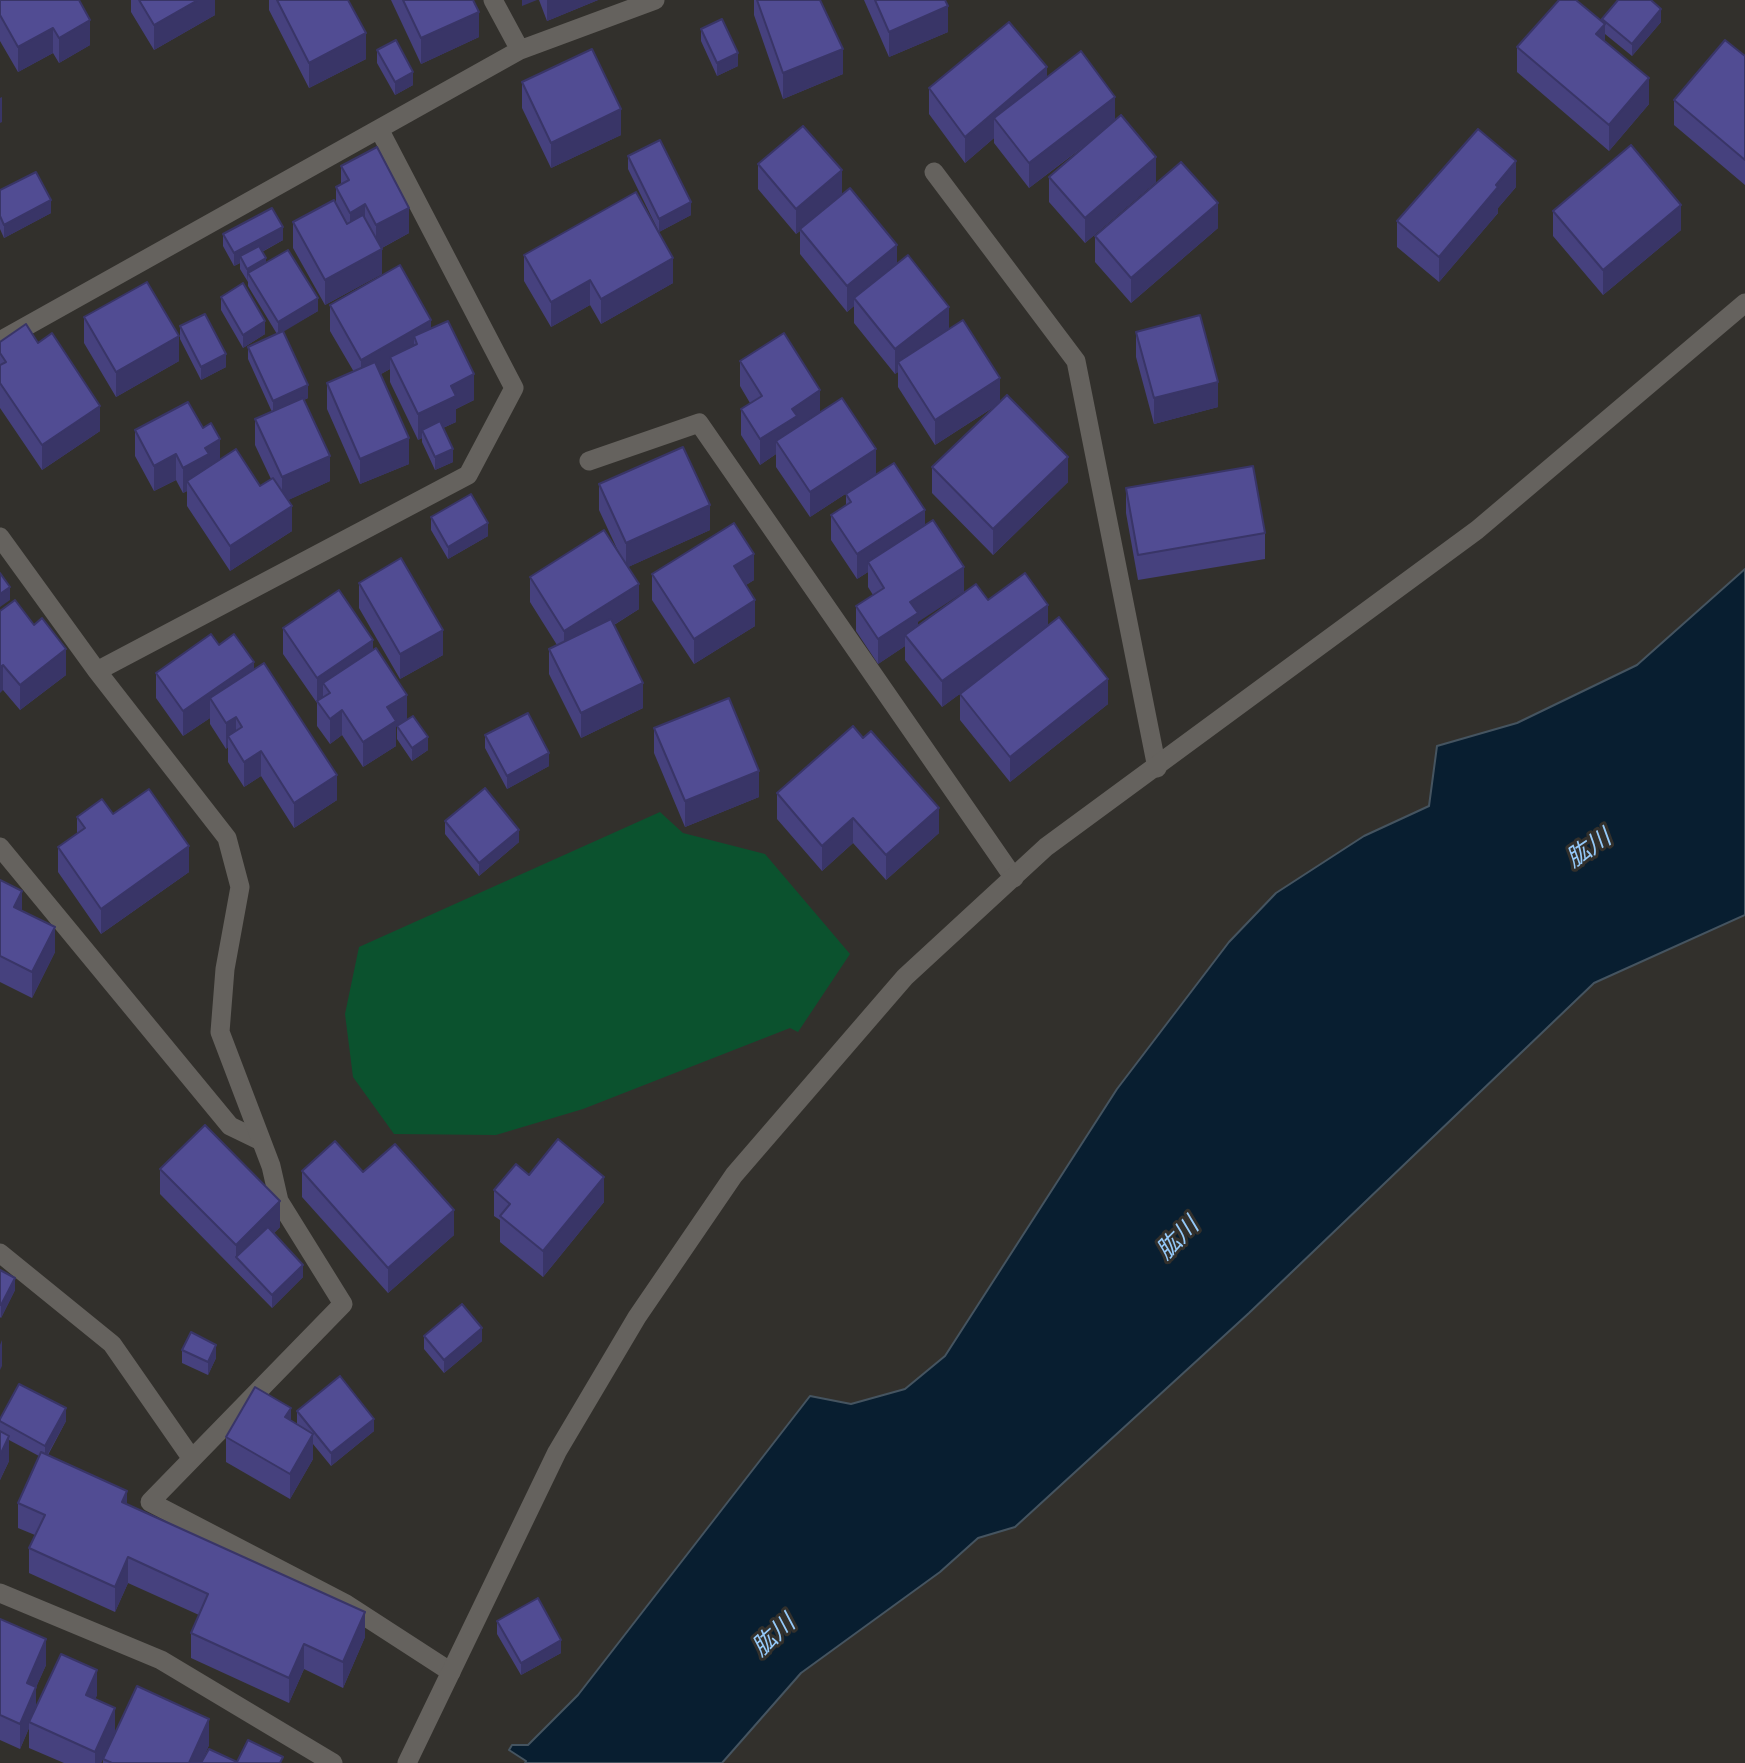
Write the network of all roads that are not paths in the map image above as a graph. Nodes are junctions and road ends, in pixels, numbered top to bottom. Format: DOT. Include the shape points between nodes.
graph roads {
  1 [pos="493,0"];
  2 [pos="655,0"];
  3 [pos="520,50"];
  4 [pos="379,129"];
  5 [pos="934,172"];
  6 [pos="1745,303"];
  7 [pos="0,341"];
  8 [pos="589,461"];
  9 [pos="0,537"];
  10 [pos="97,671"];
  11 [pos="1157,768"];
  12 [pos="0,846"];
  13 [pos="1014,878"];
  14 [pos="261,1141"];
  15 [pos="0,1253"];
  16 [pos="192,1459"];
  17 [pos="0,1593"];
  18 [pos="451,1672"];
  19 [pos="333,1763"];
  20 [pos="407,1763"];
  1 -- 3 [label="street"];
  2 -- 3 [label="street"];
  3 -- 4 [label="street"];
  4 -- 7 [label="street"];
  4 -- 10 [label="street" via="514,388 468,475"];
  5 -- 11 [label="street" via="1076,362"];
  6 -- 11 [label="street" via="1477,530"];
  8 -- 13 [label="street" via="699,423"];
  9 -- 10 [label="street"];
  10 -- 14 [label="street" via="227,838 240,887 225,969 220,1032"];
  11 -- 13 [label="street" via="1046,847"];
  12 -- 14 [label="street" via="230,1126"];
  13 -- 18 [label="street" via="905,977 734,1175 637,1317 557,1452"];
  14 -- 16 [label="street" via="279,1201 343,1304"];
  15 -- 16 [label="street" via="112,1344"];
  16 -- 18 [label="street" via="150,1502 346,1604"];
  17 -- 19 [label="street" via="161,1660"];
  18 -- 20 [label="street"];
}
